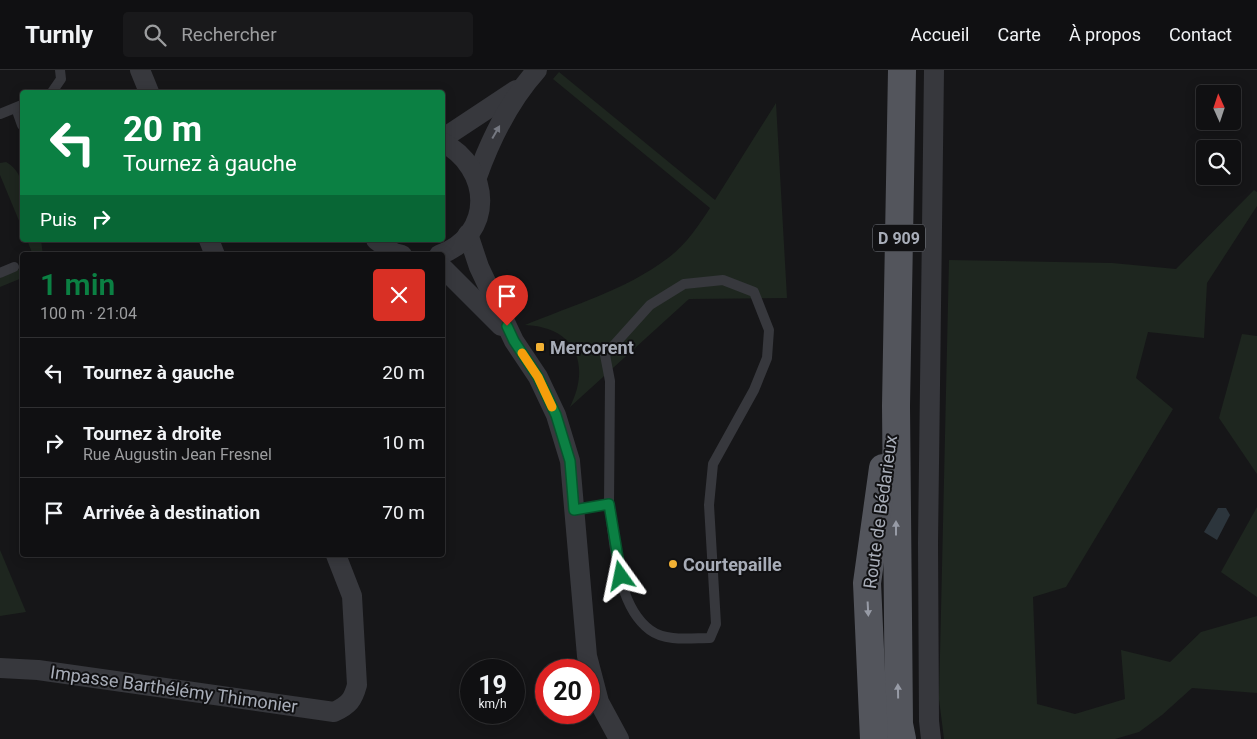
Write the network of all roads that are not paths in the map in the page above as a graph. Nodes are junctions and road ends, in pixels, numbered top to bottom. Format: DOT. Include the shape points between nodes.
graph roads {
  1 [pos="60,70"];
  2 [pos="140,70"];
  3 [pos="537,70"];
  4 [pos="902,70"];
  5 [pos="934,70"];
  6 [pos="522,86"];
  7 [pos="53,90"];
  8 [pos="148,90"];
  9 [pos="19,107"];
  10 [pos="0,114"];
  11 [pos="445,139"];
  12 [pos="445,143"];
  13 [pos="477,177"];
  14 [pos="468,234"];
  15 [pos="379,242"];
  16 [pos="393,252"];
  17 [pos="445,252"];
  18 [pos="14,267"];
  19 [pos="445,269"];
  20 [pos="0,273"];
  21 [pos="514,341"];
  22 [pos="896,406"];
  23 [pos="609,504"];
  24 [pos="574,510"];
  25 [pos="337,557"];
  26 [pos="0,668"];
  27 [pos="619,739"];
  28 [pos="874,739"];
  29 [pos="902,739"];
  30 [pos="932,739"];
  1 -- 7 [label="lane" via="61,79"];
  2 -- 8 [label="street"];
  3 -- 6 [label="street"];
  4 -- 22 [label="main road, Route de Bédarieux / D 909"];
  5 -- 30 [label="street" via="928,542 929,721"];
  6 -- 11 [label="street"];
  13 -- 6 [label="street, one-way" via="490,141"];
  9 -- 10 [label="lane"];
  12 -- 13 [label="street" via="456,149"];
  13 -- 14 [label="street" via="480,207"];
  14 -- 17 [label="street" via="458,245"];
  14 -- 21 [label="street" via="479,267"];
  15 -- 16 [label="street"];
  18 -- 20 [label="lane"];
  19 -- 21 [label="street"];
  21 -- 24 [label="street" via="538,377 556,415 570,461"];
  22 -- 28 [label="main road, Route de Bédarieux / D 909, one-way" via="879,491 867,583"];
  29 -- 22 [label="main road, Route de Bédarieux / D 909, one-way" via="899,724"];
  23 -- 23 [label="lane" via="617,561 628,605 651,630 676,639 710,638 716,624 709,506 713,464 754,390 767,358 769,330 754,292 723,280 684,284 650,304 605,355 610,381"];
  23 -- 24 [label="lane"];
  24 -- 27 [label="street" via="587,656 599,702"];
  25 -- 26 [label="street, Impasse Barthélémy Thimonier" via="352,596 357,685 354,698 347,706 334,712 38,670"];
}
